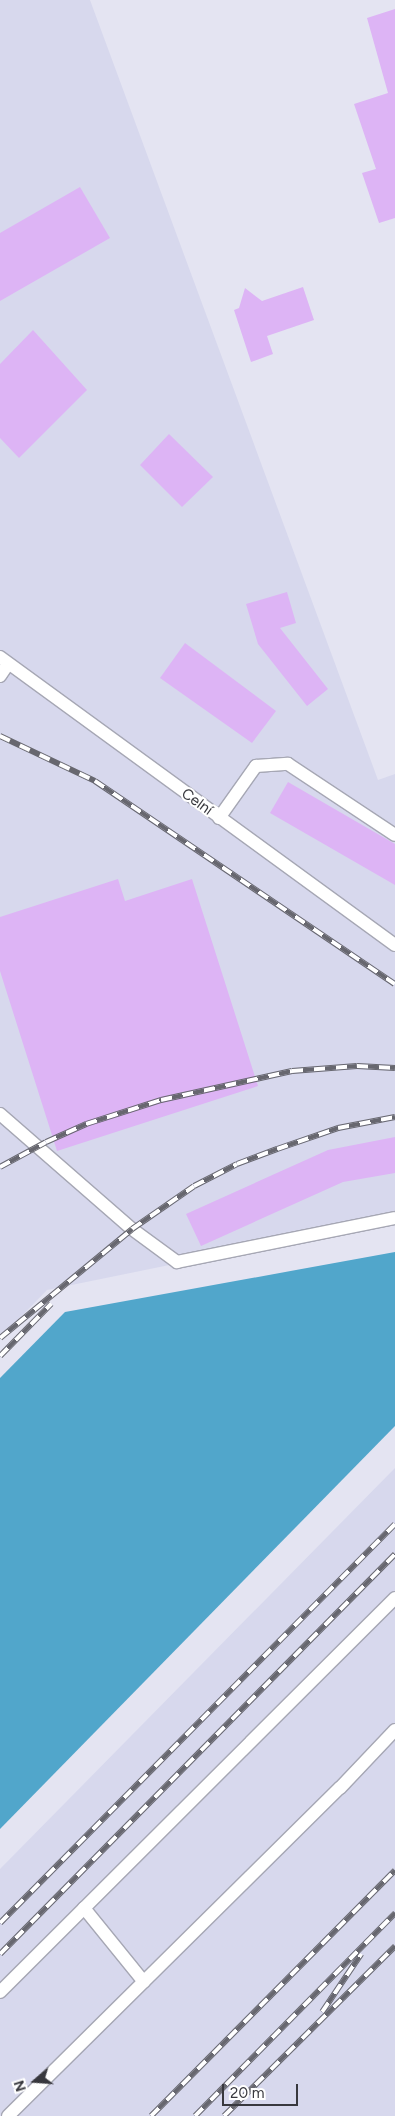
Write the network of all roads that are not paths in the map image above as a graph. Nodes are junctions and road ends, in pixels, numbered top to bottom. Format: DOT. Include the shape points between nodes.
graph roads {
  1 [pos="4,661"];
  2 [pos="0,676"];
  3 [pos="219,818"];
  4 [pos="395,835"];
  5 [pos="395,945"];
  6 [pos="0,1114"];
  7 [pos="395,1218"];
  8 [pos="395,1598"];
  9 [pos="395,1730"];
  10 [pos="84,1908"];
  11 [pos="144,1982"];
  12 [pos="0,1992"];
  13 [pos="8,2116"];
  1 -- 2 [label="lane"];
  1 -- 3 [label="lane, Celní"];
  3 -- 4 [label="lane" via="256,766 288,764"];
  3 -- 5 [label="lane, Celní"];
  6 -- 7 [label="lane" via="132,1229 177,1262"];
  8 -- 10 [label="lane"];
  9 -- 11 [label="lane"];
  10 -- 11 [label="lane"];
  10 -- 12 [label="lane"];
  11 -- 13 [label="lane"];
}
